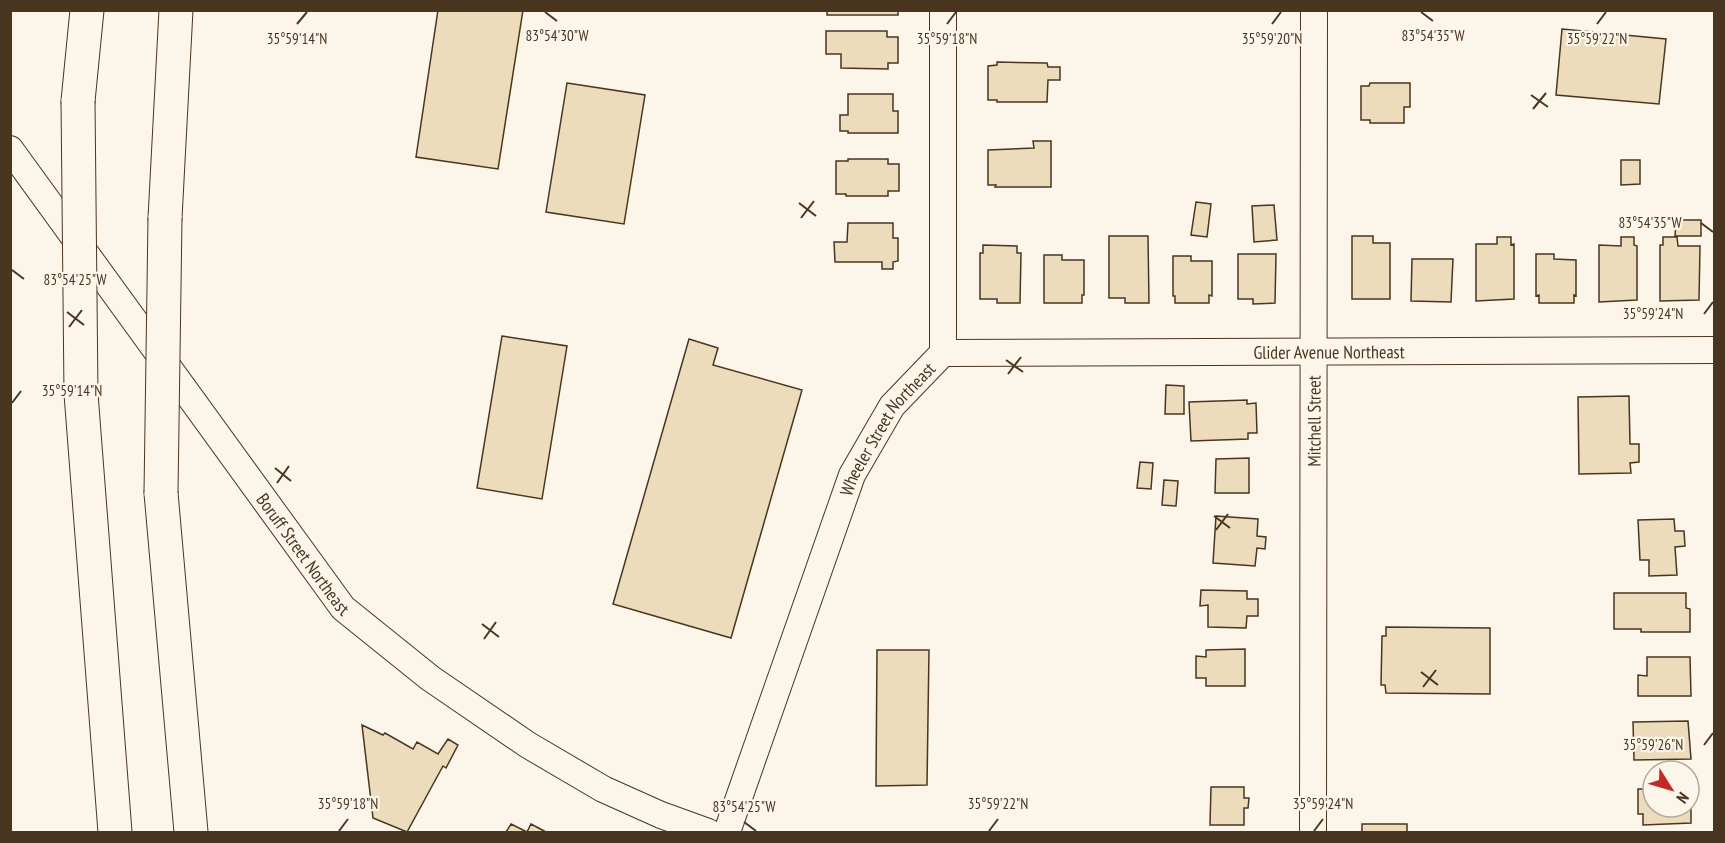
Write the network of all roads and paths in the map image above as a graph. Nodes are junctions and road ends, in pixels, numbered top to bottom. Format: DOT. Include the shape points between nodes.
graph roads {
  1 [pos="87,10"];
  2 [pos="176,10"];
  3 [pos="944,10"];
  4 [pos="1314,10"];
  5 [pos="10,149"];
  6 [pos="1714,350"];
  7 [pos="943,353"];
  8 [pos="1315,353"];
  9 [pos="115,832"];
  10 [pos="191,832"];
  11 [pos="708,832"];
  12 [pos="727,832"];
  13 [pos="1313,832"];
  1 -- 9 [label="highway, bridge" via="78,101 81,394"];
  2 -- 10 [label="highway, bridge" via="165,218 161,493"];
  3 -- 7 [label="street, Wheeler Street Northeast"];
  4 -- 8 [label="street, Mitchell Street"];
  5 -- 11 [label="street, Boruff Street Northeast" via="343,608 430,678 528,745 603,789"];
  6 -- 8 [label="street, Glider Avenue Northeast"];
  7 -- 8 [label="street, Glider Avenue Northeast"];
  7 -- 12 [label="street, Wheeler Street Northeast" via="892,406 852,475"];
  8 -- 13 [label="street, Mitchell Street"];
}
